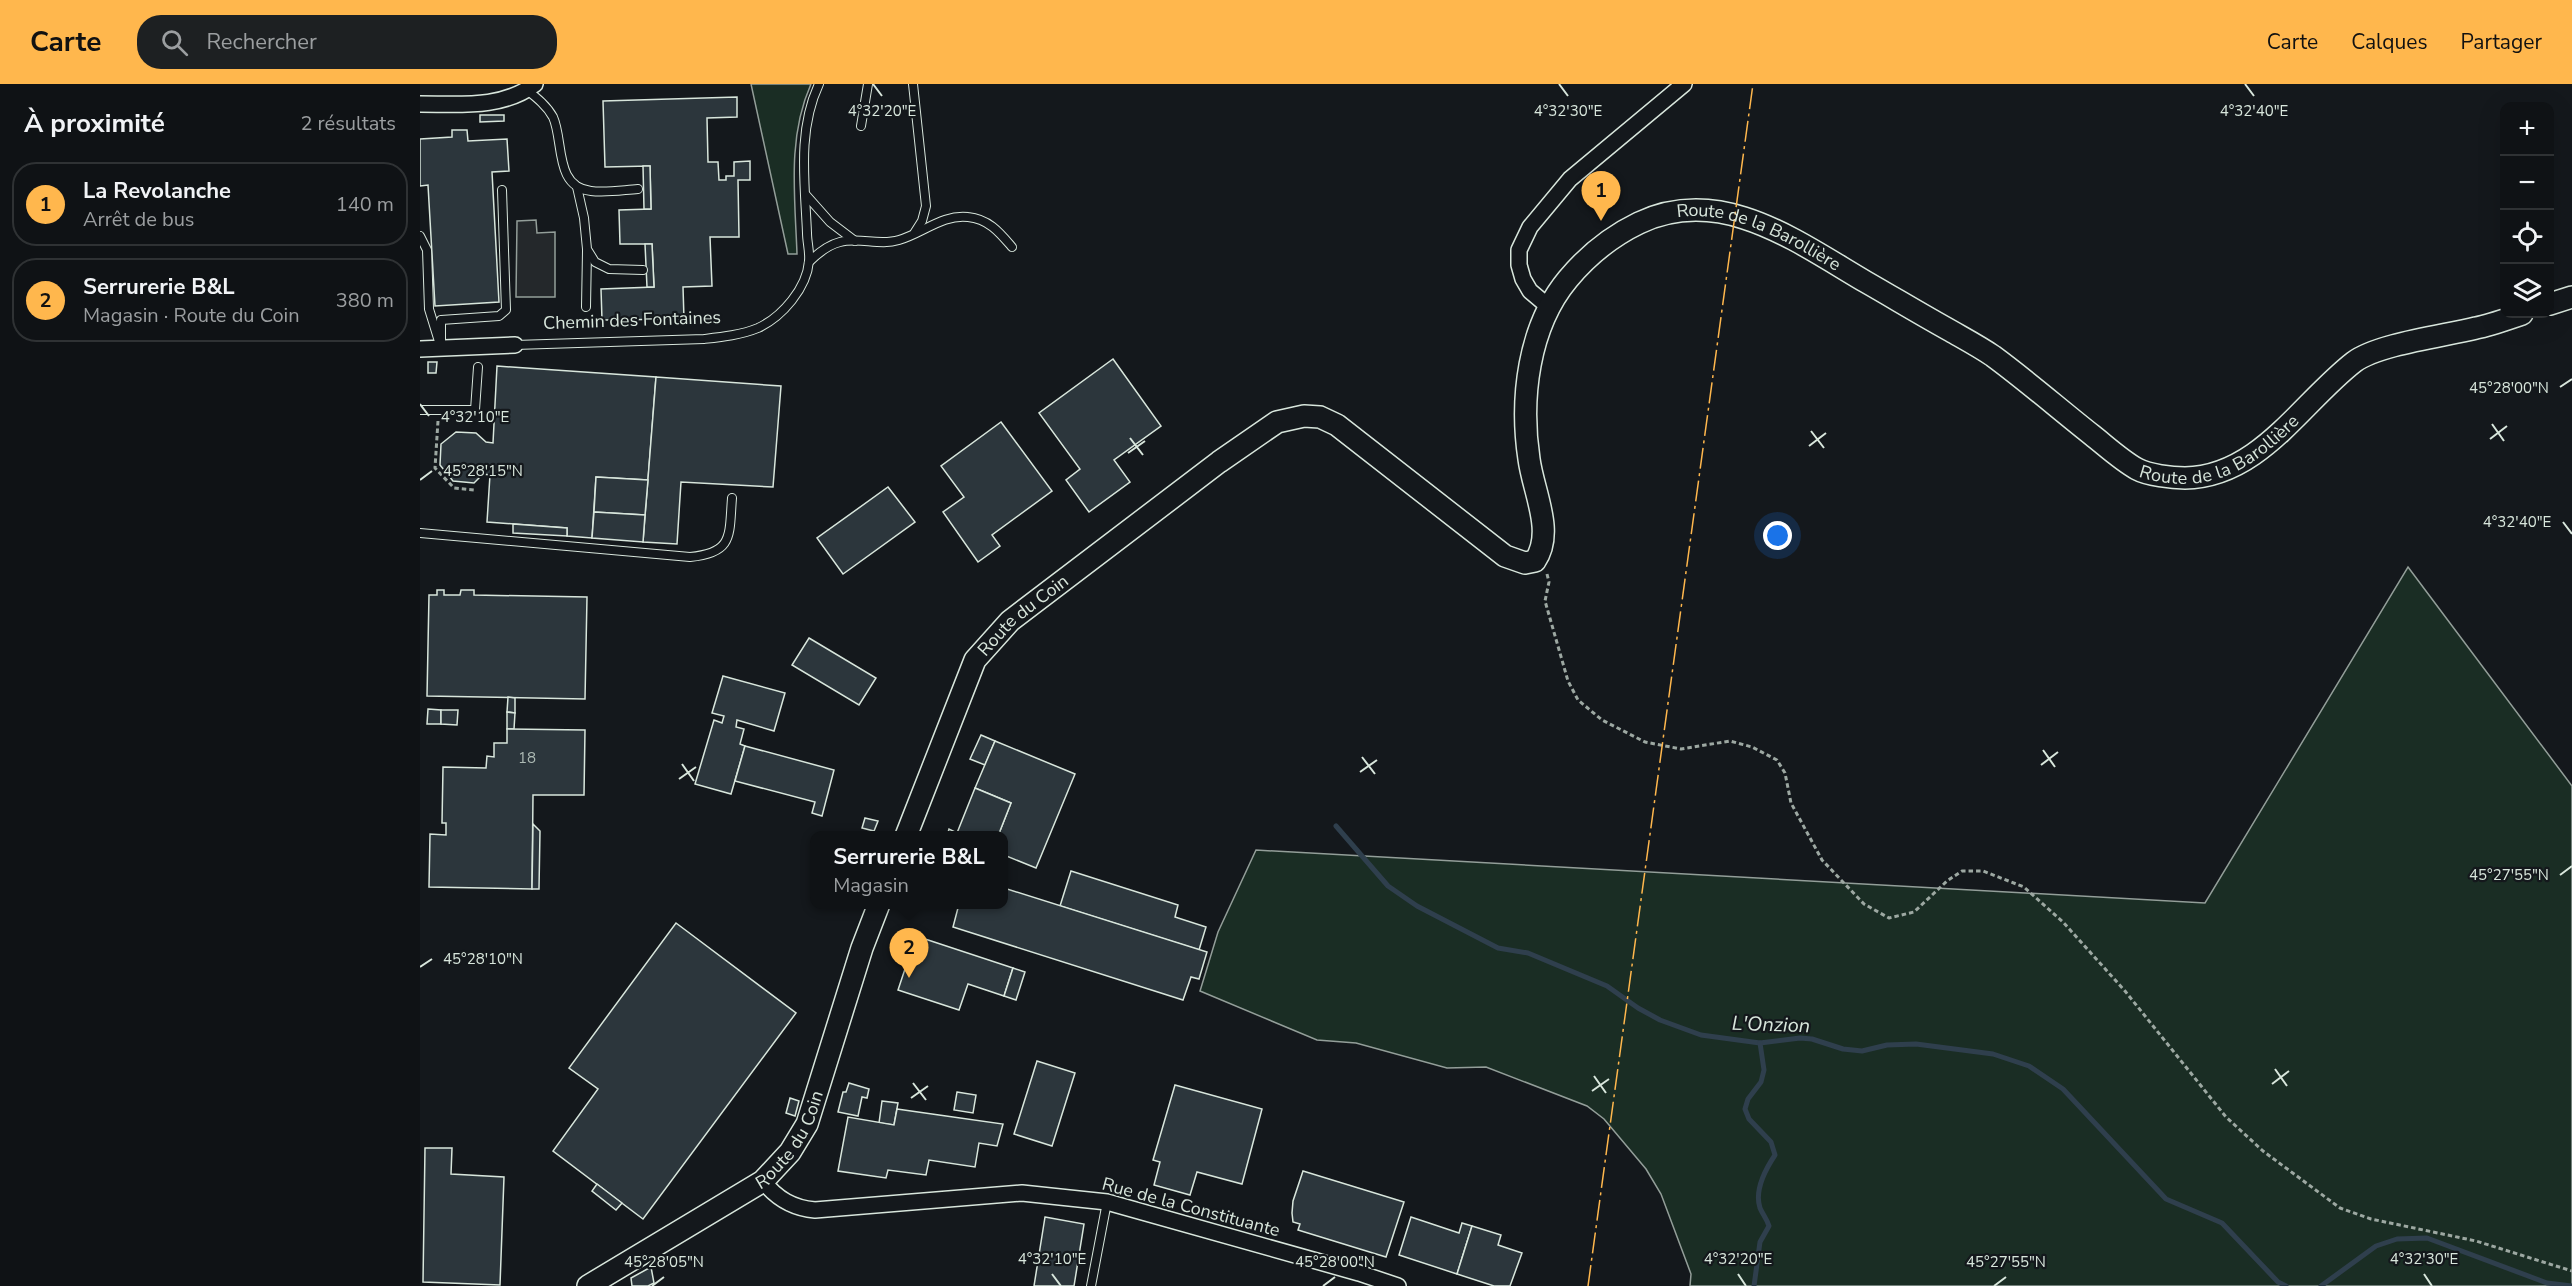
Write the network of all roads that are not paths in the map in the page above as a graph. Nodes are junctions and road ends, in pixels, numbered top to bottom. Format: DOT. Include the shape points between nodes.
graph roads {
  1 [pos="819,84"];
  2 [pos="868,84"];
  3 [pos="913,84"];
  4 [pos="1684,84"];
  5 [pos="531,87"];
  6 [pos="420,104"];
  7 [pos="861,126"];
  8 [pos="577,187"];
  9 [pos="638,189"];
  10 [pos="502,190"];
  11 [pos="806,194"];
  12 [pos="914,233"];
  13 [pos="420,236"];
  14 [pos="855,241"];
  15 [pos="1012,247"];
  16 [pos="587,249"];
  17 [pos="809,262"];
  18 [pos="643,270"];
  19 [pos="2572,297"];
  20 [pos="2554,303"];
  21 [pos="586,307"];
  22 [pos="1550,307"];
  23 [pos="2509,318"];
  24 [pos="515,345"];
  25 [pos="441,348"];
  26 [pos="420,349"];
  27 [pos="478,367"];
  28 [pos="420,410"];
  29 [pos="1224,459"];
  30 [pos="732,498"];
  31 [pos="420,533"];
  32 [pos="908,831"];
  33 [pos="877,909"];
  34 [pos="763,1181"];
  35 [pos="1107,1202"];
  36 [pos="588,1286"];
  37 [pos="1091,1286"];
  38 [pos="1398,1286"];
  1 -- 11 [label="lane, Chemin des Fontaines" via="809,105 805,129"];
  2 -- 7 [label="lane"];
  3 -- 12 [label="lane" via="926,206"];
  4 -- 22 [label="street" via="1570,178 1530,227 1519,250 1519,266 1530,291"];
  5 -- 6 [label="street" via="509,99 488,104"];
  5 -- 8 [label="lane" via="554,120 564,167"];
  8 -- 9 [label="lane" via="591,191"];
  8 -- 16 [label="lane"];
  10 -- 25 [label="lane" via="505,314 441,320"];
  11 -- 14 [label="lane" via="830,222"];
  11 -- 17 [label="lane, Chemin des Fontaines"];
  12 -- 14 [label="lane" via="884,243"];
  12 -- 15 [label="lane" via="947,219 967,216 993,226"];
  13 -- 25 [label="lane" via="427,250 429,309"];
  14 -- 17 [label="lane" via="829,246"];
  16 -- 18 [label="lane" via="595,262 609,269"];
  16 -- 21 [label="lane"];
  17 -- 24 [label="lane, Chemin des Fontaines" via="804,280 779,314 759,327 732,336"];
  19 -- 20 [label="main road"];
  22 -- 23 [label="main road, Route de la Barollière" via="1566,281 1589,256 1626,229 1661,213 1690,208 1718,210 1793,240 1991,354 2140,471 2185,478 2231,469 2263,448 2329,382 2359,358"];
  22 -- 29 [label="main road, Route de la Barollière" via="1537,339 1526,407 1529,461 1544,528 1542,552 1535,561 1525,563 1505,556 1337,425 1320,417 1277,422"];
  24 -- 25 [label="street, Chemin des Fontaines"];
  25 -- 26 [label="street, Chemin des Fontaines"];
  27 -- 28 [label="lane" via="476,410"];
  29 -- 32 [label="main road, Route du Coin" via="1011,621 975,660"];
  30 -- 31 [label="lane" via="729,535 722,547 710,555 690,557"];
  33 -- 34 [label="main road, Route du Coin" via="807,1124 790,1152"];
  34 -- 35 [label="street, Rue de la Constituante" via="786,1202 815,1210 1022,1193"];
  34 -- 36 [label="main road, Route du Coin"];
  35 -- 37 [label="lane"];
  35 -- 38 [label="street, Rue de la Constituante"];
}
